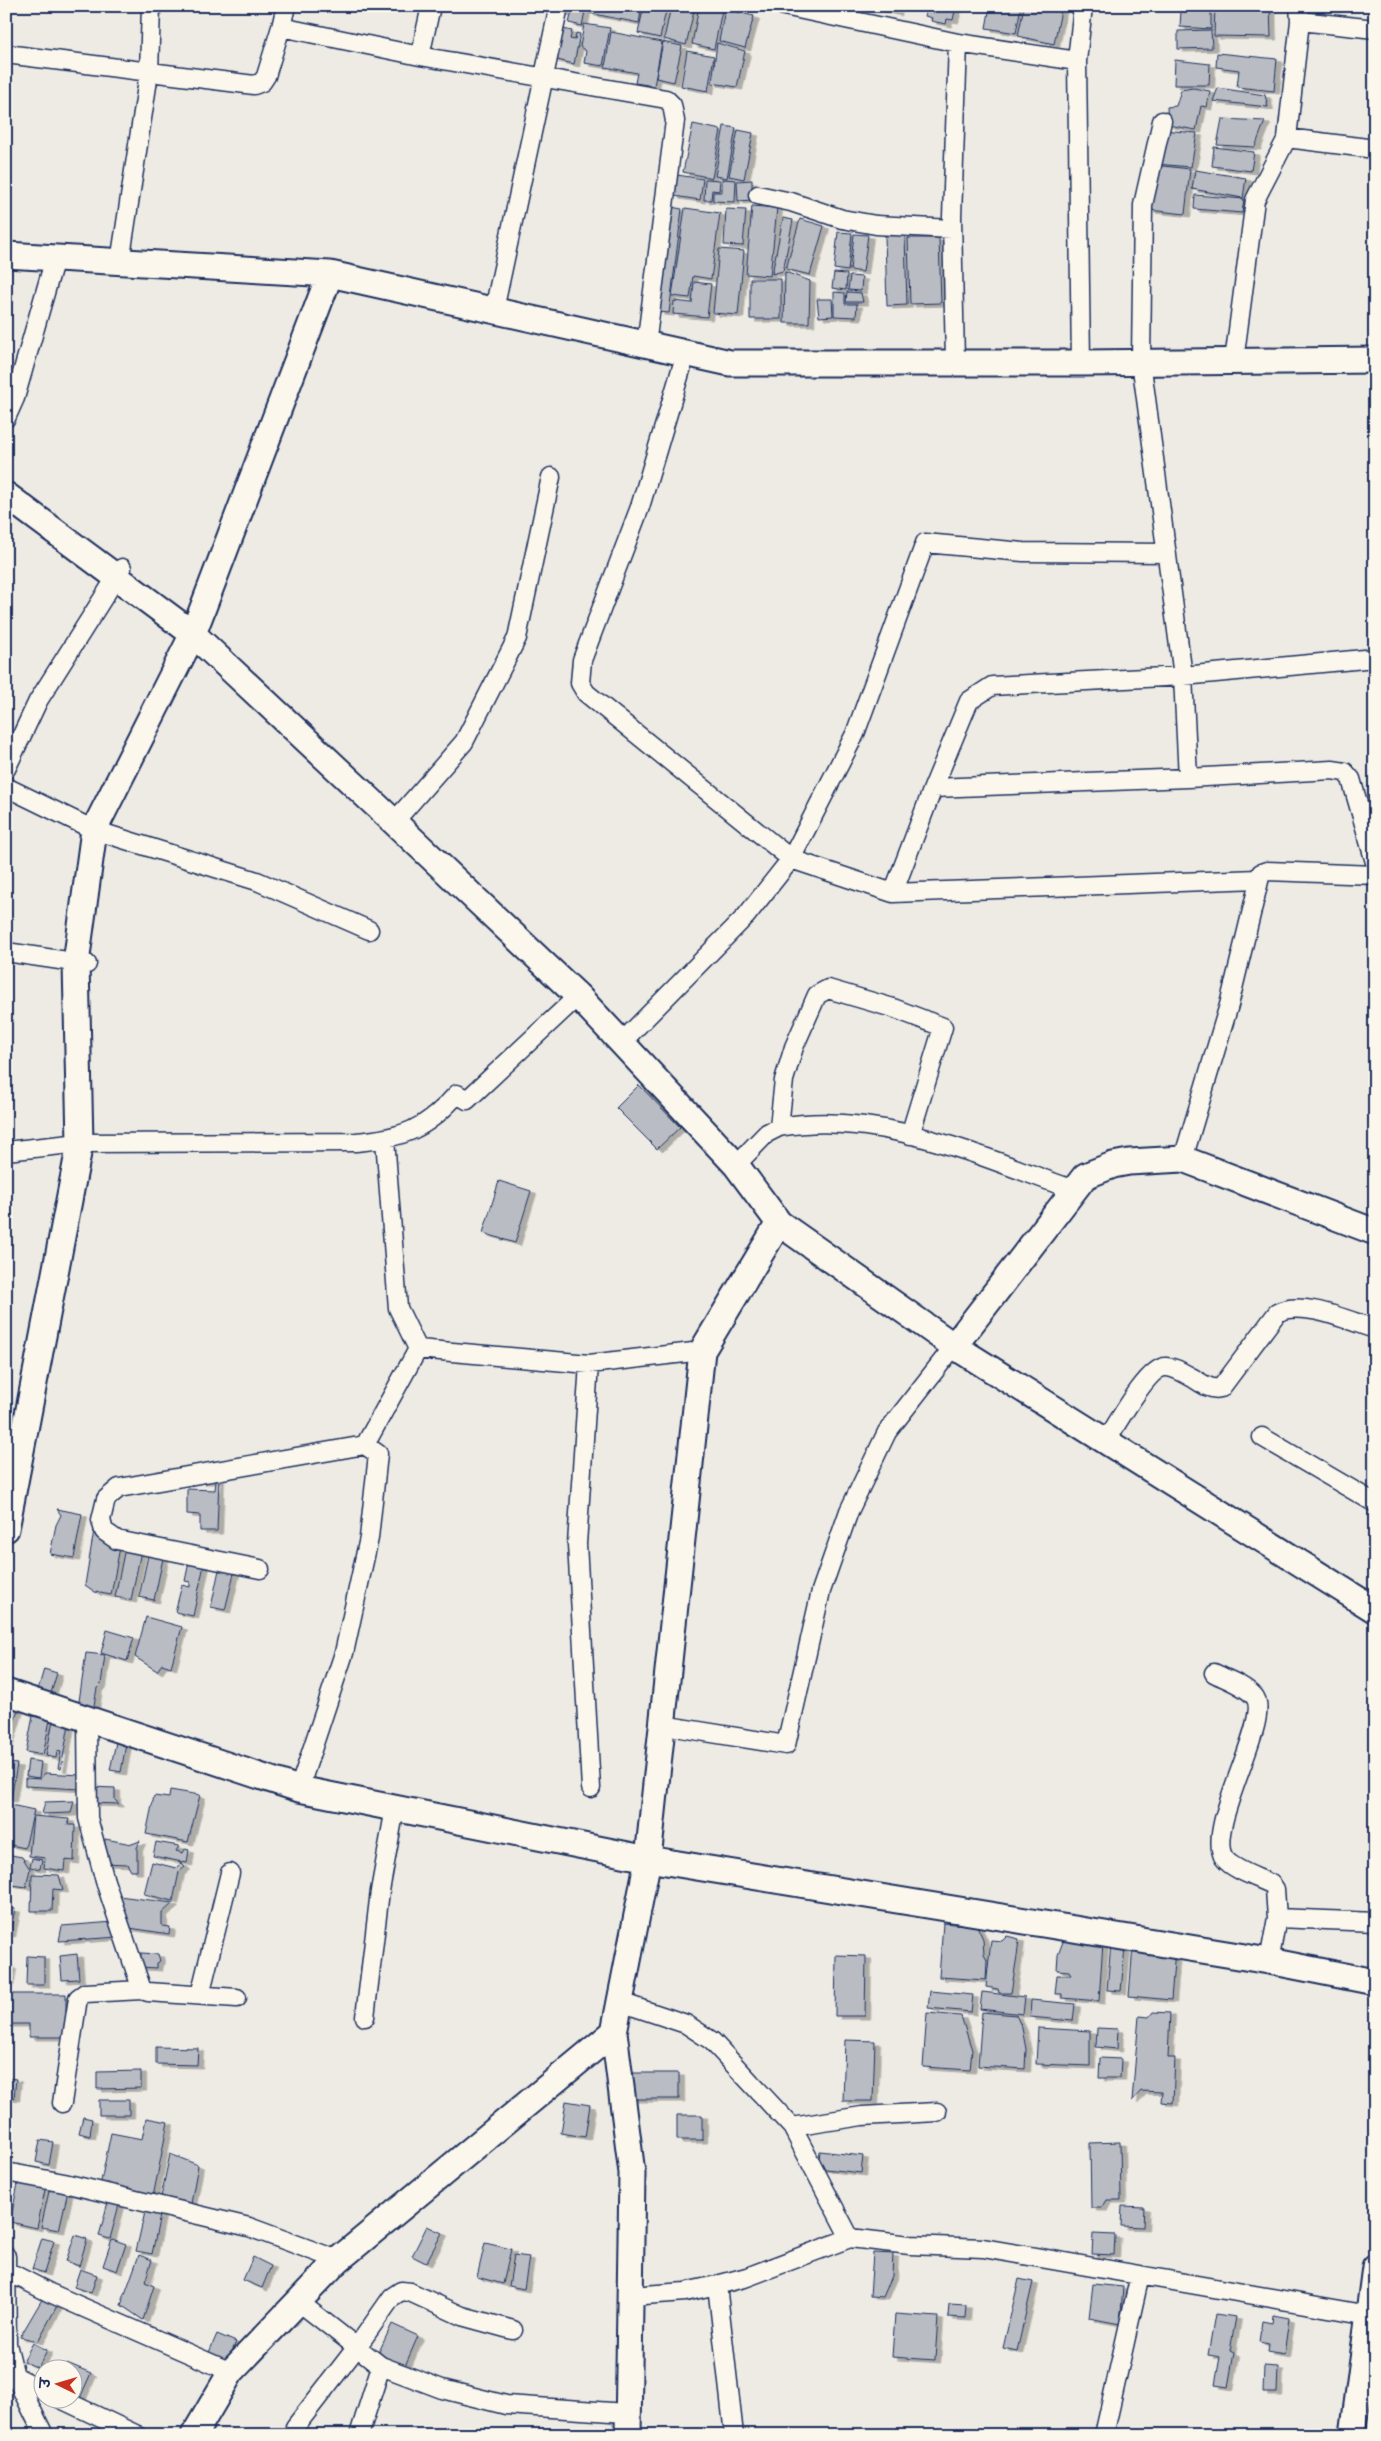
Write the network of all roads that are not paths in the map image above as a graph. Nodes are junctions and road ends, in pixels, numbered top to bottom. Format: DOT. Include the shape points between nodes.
graph roads {
  1 [pos="151,6"];
  2 [pos="286,6"];
  3 [pos="430,6"];
  4 [pos="559,6"];
  5 [pos="784,6"];
  6 [pos="1083,6"];
  7 [pos="1300,14"];
  8 [pos="281,27"];
  9 [pos="1375,28"];
  10 [pos="958,43"];
  11 [pos="6,54"];
  12 [pos="420,56"];
  13 [pos="1077,61"];
  14 [pos="149,73"];
  15 [pos="543,78"];
  16 [pos="1162,121"];
  17 [pos="1286,138"];
  18 [pos="1375,149"];
  19 [pos="758,195"];
  20 [pos="952,229"];
  21 [pos="6,255"];
  22 [pos="55,258"];
  23 [pos="120,262"];
  24 [pos="330,274"];
  25 [pos="494,310"];
  26 [pos="646,345"];
  27 [pos="686,353"];
  28 [pos="1375,360"];
  29 [pos="1141,361"];
  30 [pos="1234,361"];
  31 [pos="955,362"];
  32 [pos="1081,363"];
  33 [pos="6,418"];
  34 [pos="551,477"];
  35 [pos="6,496"];
  36 [pos="1166,553"];
  37 [pos="119,572"];
  38 [pos="193,634"];
  39 [pos="1375,658"];
  40 [pos="1182,676"];
  41 [pos="6,769"];
  42 [pos="1188,778"];
  43 [pos="6,787"];
  44 [pos="933,788"];
  45 [pos="394,822"];
  46 [pos="94,830"];
  47 [pos="791,859"];
  48 [pos="1375,862"];
  49 [pos="1375,875"];
  50 [pos="1258,878"];
  51 [pos="893,893"];
  52 [pos="369,930"];
  53 [pos="6,952"];
  54 [pos="81,963"];
  55 [pos="578,996"];
  56 [pos="621,1043"];
  57 [pos="779,1127"];
  58 [pos="910,1135"];
  59 [pos="385,1139"];
  60 [pos="80,1143"];
  61 [pos="6,1151"];
  62 [pos="1183,1159"];
  63 [pos="736,1165"];
  64 [pos="1074,1190"];
  65 [pos="779,1223"];
  66 [pos="1375,1232"];
  67 [pos="1375,1329"];
  68 [pos="954,1346"];
  69 [pos="418,1349"];
  70 [pos="702,1351"];
  71 [pos="589,1364"];
  72 [pos="1262,1437"];
  73 [pos="1106,1441"];
  74 [pos="365,1445"];
  75 [pos="1375,1504"];
  76 [pos="6,1522"];
  77 [pos="6,1529"];
  78 [pos="260,1569"];
  79 [pos="1375,1610"];
  80 [pos="1214,1672"];
  81 [pos="6,1692"];
  82 [pos="87,1719"];
  83 [pos="662,1725"];
  84 [pos="591,1788"];
  85 [pos="299,1789"];
  86 [pos="396,1808"];
  87 [pos="648,1859"];
  88 [pos="230,1873"];
  89 [pos="1277,1918"];
  90 [pos="1375,1922"];
  91 [pos="1269,1961"];
  92 [pos="1375,1982"];
  93 [pos="142,1990"];
  94 [pos="200,1995"];
  95 [pos="237,1998"];
  96 [pos="620,2002"];
  97 [pos="364,2017"];
  98 [pos="614,2032"];
  99 [pos="62,2103"];
  100 [pos="937,2112"];
  101 [pos="792,2127"];
  102 [pos="6,2172"];
  103 [pos="850,2238"];
  104 [pos="6,2256"];
  105 [pos="338,2260"];
  106 [pos="1375,2267"];
  107 [pos="7,2271"];
  108 [pos="1140,2275"];
  109 [pos="717,2285"];
  110 [pos="631,2296"];
  111 [pos="299,2302"];
  112 [pos="1372,2315"];
  113 [pos="513,2330"];
  114 [pos="357,2347"];
  115 [pos="380,2366"];
  116 [pos="231,2372"];
  117 [pos="15,2376"];
  118 [pos="32,2385"];
  119 [pos="80,2408"];
  120 [pos="628,2424"];
  121 [pos="295,2427"];
  122 [pos="44,2435"];
  123 [pos="138,2435"];
  124 [pos="194,2435"];
  125 [pos="359,2435"];
  126 [pos="734,2435"];
  127 [pos="1104,2435"];
  128 [pos="1353,2435"];
  1 -- 14 [label="street"];
  2 -- 8 [label="street"];
  3 -- 12 [label="street"];
  4 -- 15 [label="street"];
  5 -- 10 [label="street"];
  6 -- 13 [label="street"];
  7 -- 9 [label="street"];
  7 -- 17 [label="street"];
  8 -- 12 [label="street"];
  8 -- 14 [label="street" via="266,76 254,85"];
  10 -- 13 [label="street"];
  10 -- 20 [label="street"];
  11 -- 14 [label="street"];
  12 -- 15 [label="street"];
  13 -- 32 [label="street"];
  14 -- 23 [label="street"];
  15 -- 25 [label="street"];
  15 -- 26 [label="street" via="666,99 672,105 675,121"];
  16 -- 29 [label="street" via="1143,205"];
  17 -- 18 [label="street"];
  17 -- 30 [label="street" via="1256,200"];
  19 -- 20 [label="street" via="851,221"];
  20 -- 31 [label="street"];
  21 -- 22 [label="street"];
  22 -- 23 [label="street"];
  22 -- 33 [label="street" via="15,398"];
  23 -- 24 [label="street"];
  24 -- 25 [label="street"];
  24 -- 38 [label="street"];
  25 -- 26 [label="street"];
  26 -- 27 [label="street"];
  27 -- 31 [label="street" via="730,363"];
  27 -- 47 [label="street" via="640,507 582,660 580,683 586,693"];
  28 -- 30 [label="street"];
  29 -- 30 [label="street"];
  29 -- 32 [label="street"];
  29 -- 36 [label="street"];
  31 -- 32 [label="street"];
  34 -- 45 [label="street" via="517,638 464,742"];
  35 -- 37 [label="street"];
  36 -- 40 [label="street"];
  36 -- 47 [label="street" via="1023,552 925,543 855,734"];
  37 -- 38 [label="street"];
  37 -- 41 [label="street" via="38,701"];
  38 -- 45 [label="street"];
  38 -- 46 [label="street"];
  39 -- 40 [label="street"];
  40 -- 42 [label="street"];
  40 -- 44 [label="street" via="992,686 969,701"];
  42 -- 44 [label="street"];
  42 -- 48 [label="street" via="1345,772 1351,779"];
  43 -- 46 [label="street"];
  44 -- 51 [label="street"];
  45 -- 55 [label="street"];
  46 -- 52 [label="street" via="257,881"];
  46 -- 54 [label="street"];
  47 -- 51 [label="street"];
  47 -- 56 [label="street" via="746,916"];
  49 -- 50 [label="street" via="1267,871"];
  50 -- 51 [label="street"];
  50 -- 62 [label="street" via="1229,1005"];
  53 -- 54 [label="street"];
  54 -- 60 [label="street"];
  55 -- 56 [label="street"];
  55 -- 59 [label="street" via="468,1100 457,1094 445,1108 408,1134"];
  56 -- 63 [label="street"];
  57 -- 58 [label="street" via="864,1124"];
  57 -- 58 [label="street" via="784,1080 794,1047 817,995 828,989 884,1005 942,1027"];
  57 -- 63 [label="street" via="767,1133"];
  58 -- 64 [label="street" via="945,1144"];
  59 -- 60 [label="street" via="356,1142"];
  59 -- 69 [label="street" via="398,1308"];
  60 -- 61 [label="street"];
  60 -- 76 [label="street"];
  62 -- 64 [label="street" via="1113,1165 1085,1176"];
  62 -- 66 [label="street"];
  63 -- 65 [label="street"];
  64 -- 68 [label="street"];
  65 -- 68 [label="street"];
  65 -- 70 [label="street"];
  67 -- 73 [label="street" via="1301,1307 1284,1309 1277,1313 1221,1388 1212,1388 1175,1369 1159,1368"];
  68 -- 73 [label="street"];
  68 -- 83 [label="street" via="888,1432 849,1511 821,1591 786,1745"];
  69 -- 71 [label="street"];
  69 -- 74 [label="street"];
  70 -- 71 [label="street"];
  70 -- 83 [label="street"];
  71 -- 84 [label="street" via="577,1544"];
  72 -- 75 [label="street"];
  73 -- 79 [label="street"];
  74 -- 78 [label="street" via="119,1488 106,1499 101,1520 104,1531 117,1540"];
  74 -- 85 [label="street" via="378,1454 368,1538 344,1653"];
  76 -- 77 [label="street"];
  80 -- 89 [label="street" via="1244,1688 1255,1696 1257,1702 1254,1727 1223,1826 1221,1849 1232,1865 1275,1889"];
  81 -- 82 [label="street"];
  82 -- 85 [label="street"];
  82 -- 93 [label="street" via="88,1818 105,1881"];
  83 -- 87 [label="street"];
  85 -- 86 [label="street"];
  86 -- 87 [label="street"];
  86 -- 97 [label="street" via="380,1891"];
  87 -- 91 [label="street"];
  87 -- 96 [label="street"];
  88 -- 94 [label="street"];
  89 -- 90 [label="street"];
  89 -- 91 [label="street"];
  91 -- 92 [label="street"];
  93 -- 94 [label="street"];
  93 -- 99 [label="street" via="85,1993 78,1998"];
  94 -- 95 [label="street"];
  96 -- 98 [label="street"];
  96 -- 101 [label="street" via="686,2024 712,2040"];
  98 -- 105 [label="street"];
  98 -- 110 [label="street" via="632,2173"];
  100 -- 101 [label="street" via="862,2116"];
  101 -- 103 [label="street"];
  102 -- 105 [label="street" via="250,2227"];
  103 -- 108 [label="street" via="983,2248"];
  103 -- 109 [label="street"];
  104 -- 107 [label="street"];
  105 -- 111 [label="street"];
  106 -- 112 [label="street"];
  107 -- 116 [label="street"];
  107 -- 117 [label="street" via="7,2344"];
  108 -- 112 [label="street"];
  108 -- 127 [label="street"];
  109 -- 110 [label="street" via="686,2292"];
  109 -- 126 [label="street"];
  110 -- 120 [label="street"];
  111 -- 114 [label="street"];
  111 -- 116 [label="street"];
  112 -- 128 [label="street"];
  113 -- 114 [label="street" via="462,2316 401,2291 392,2297"];
  114 -- 115 [label="street"];
  114 -- 121 [label="street"];
  115 -- 120 [label="street" via="442,2390 506,2405"];
  115 -- 125 [label="street"];
  116 -- 124 [label="street"];
  117 -- 118 [label="street"];
  117 -- 122 [label="street"];
  119 -- 123 [label="street"];
}
